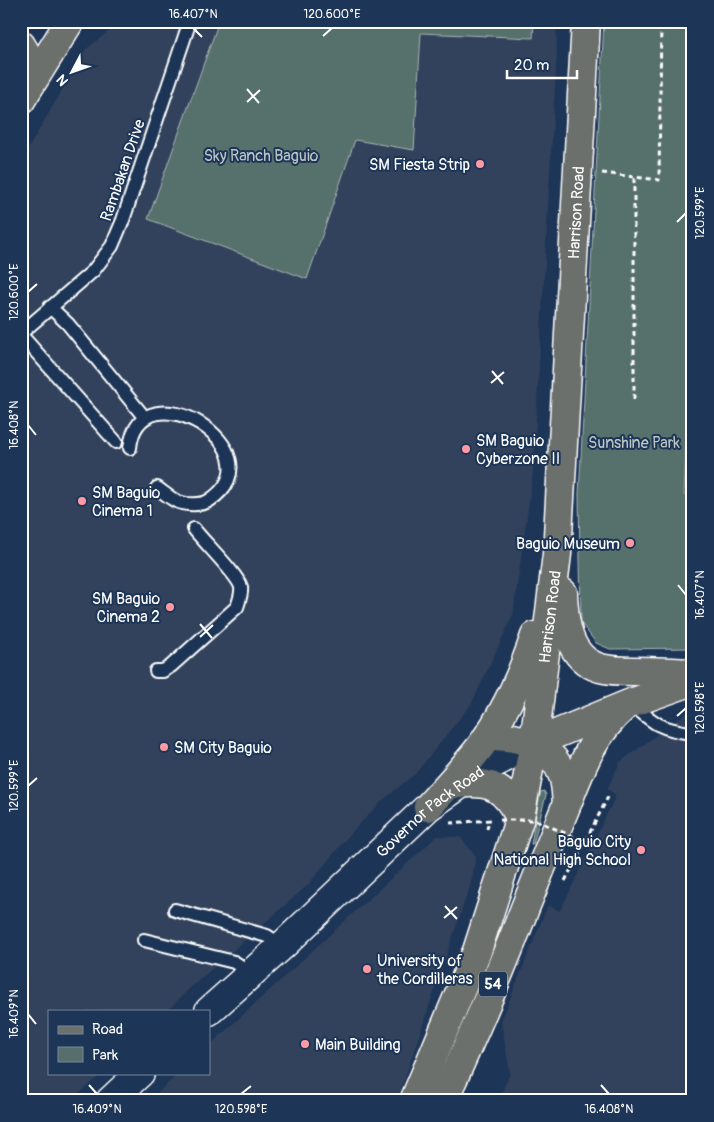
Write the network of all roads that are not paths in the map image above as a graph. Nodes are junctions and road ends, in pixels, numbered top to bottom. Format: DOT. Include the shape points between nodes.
graph roads {
  1 [pos="70,21"];
  2 [pos="190,21"];
  3 [pos="586,21"];
  4 [pos="21,45"];
  5 [pos="26,92"];
  6 [pos="50,307"];
  7 [pos="21,334"];
  8 [pos="145,418"];
  9 [pos="116,442"];
  10 [pos="130,448"];
  11 [pos="157,488"];
  12 [pos="560,499"];
  13 [pos="194,529"];
  14 [pos="556,554"];
  15 [pos="156,670"];
  16 [pos="693,673"];
  17 [pos="693,681"];
  18 [pos="628,705"];
  19 [pos="693,733"];
  20 [pos="488,736"];
  21 [pos="534,743"];
  22 [pos="458,784"];
  23 [pos="566,804"];
  24 [pos="428,807"];
  25 [pos="510,818"];
  26 [pos="175,910"];
  27 [pos="144,940"];
  28 [pos="282,946"];
  29 [pos="251,973"];
  30 [pos="210,1010"];
  31 [pos="139,1074"];
  32 [pos="110,1101"];
  33 [pos="414,1101"];
  34 [pos="443,1101"];
  1 -- 5 [label="main road"];
  2 -- 6 [label="lane, Rambakan Drive" via="112,246 93,271"];
  3 -- 12 [label="main road, Harrison Road"];
  4 -- 5 [label="main road" via="27,55"];
  6 -- 7 [label="lane, Rambakan Drive"];
  6 -- 8 [label="lane" via="68,324"];
  7 -- 9 [label="lane"];
  8 -- 10 [label="lane" via="134,432"];
  8 -- 11 [label="lane" via="164,412 193,419 217,438 226,449 231,464 219,494 207,502 177,501"];
  12 -- 14 [label="main road, Harrison Road"];
  12 -- 16 [label="main road" via="564,616 576,650 598,668"];
  13 -- 15 [label="lane" via="235,577 241,587 240,596 237,606 171,666 163,671"];
  14 -- 20 [label="main road" via="526,662 512,696"];
  14 -- 21 [label="main road, Harrison Road"];
  17 -- 18 [label="main road, Governor Pack Road / 54"];
  18 -- 19 [label="lane" via="662,727"];
  18 -- 21 [label="main road, Governor Pack Road / 54"];
  18 -- 23 [label="main road, 54" via="606,724 595,740"];
  20 -- 21 [label="main road" via="518,738"];
  20 -- 24 [label="main road"];
  21 -- 22 [label="street, Governor Pack Road"];
  21 -- 23 [label="main road" via="557,764 564,777"];
  21 -- 25 [label="main road, Harrison Road / 54"];
  22 -- 24 [label="street, Governor Pack Road"];
  22 -- 25 [label="main road" via="482,784 503,792 512,801"];
  23 -- 34 [label="main road, 54"];
  24 -- 28 [label="street, Governor Pack Road"];
  25 -- 33 [label="main road, Harrison Road / 54" via="477,951"];
  26 -- 28 [label="lane" via="267,936"];
  27 -- 29 [label="lane" via="234,962"];
  28 -- 29 [label="street, Governor Pack Road"];
  29 -- 30 [label="street, Governor Pack Road"];
  31 -- 32 [label="street"];
}
